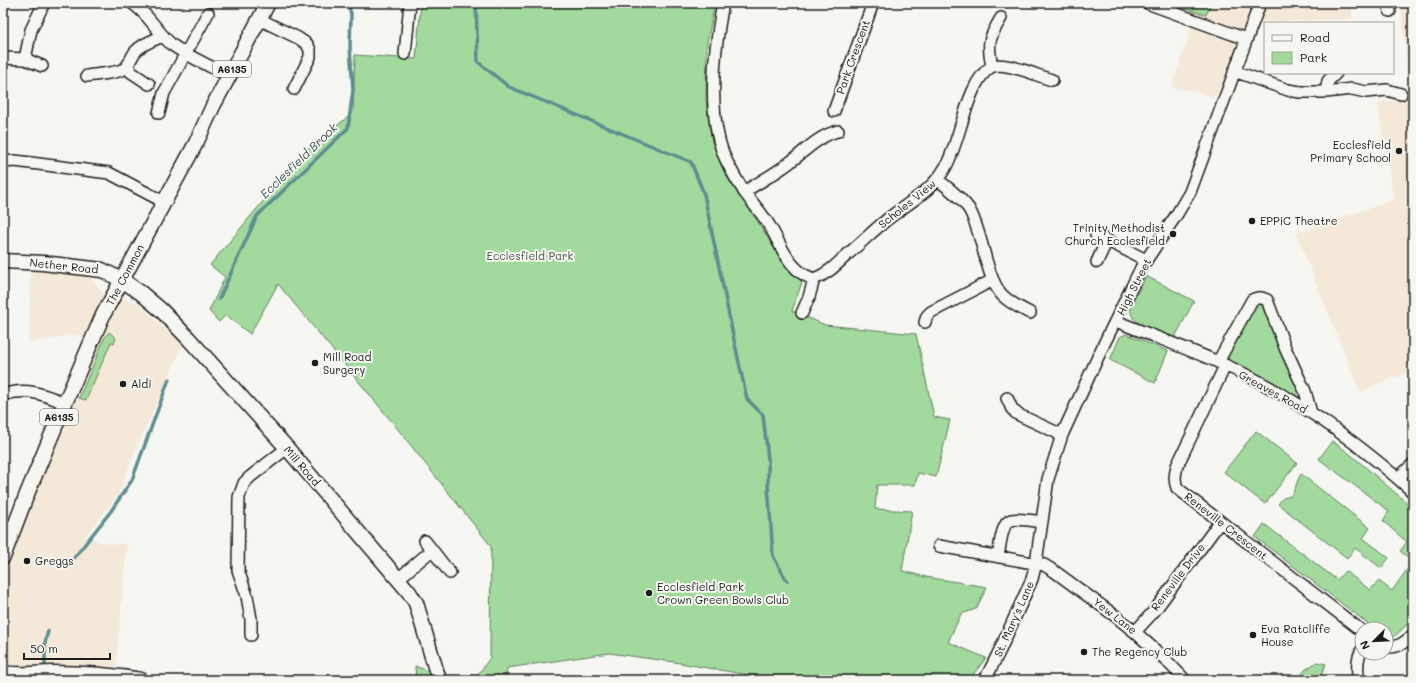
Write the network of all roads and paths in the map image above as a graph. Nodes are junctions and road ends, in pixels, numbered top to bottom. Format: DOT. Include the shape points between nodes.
graph roads {
  1 [pos="44,3"];
  2 [pos="132,3"];
  3 [pos="268,3"];
  4 [pos="410,3"];
  5 [pos="723,3"];
  6 [pos="873,3"];
  7 [pos="1147,3"];
  8 [pos="1260,3"];
  9 [pos="208,13"];
  10 [pos="1001,18"];
  11 [pos="260,19"];
  12 [pos="163,36"];
  13 [pos="1246,39"];
  14 [pos="186,53"];
  15 [pos="405,54"];
  16 [pos="3,58"];
  17 [pos="25,59"];
  18 [pos="42,66"];
  19 [pos="128,66"];
  20 [pos="992,66"];
  21 [pos="1234,71"];
  22 [pos="1335,74"];
  23 [pos="87,76"];
  24 [pos="229,76"];
  25 [pos="1052,80"];
  26 [pos="149,84"];
  27 [pos="294,89"];
  28 [pos="1326,92"];
  29 [pos="1401,94"];
  30 [pos="834,111"];
  31 [pos="159,113"];
  32 [pos="838,131"];
  33 [pos="3,162"];
  34 [pos="937,179"];
  35 [pos="744,192"];
  36 [pos="164,202"];
  37 [pos="1096,235"];
  38 [pos="1107,240"];
  39 [pos="1146,260"];
  40 [pos="3,261"];
  41 [pos="1097,262"];
  42 [pos="814,278"];
  43 [pos="122,280"];
  44 [pos="993,280"];
  45 [pos="802,313"];
  46 [pos="1030,314"];
  47 [pos="1116,321"];
  48 [pos="925,322"];
  49 [pos="1221,364"];
  50 [pos="3,396"];
  51 [pos="1007,398"];
  52 [pos="65,403"];
  53 [pos="1311,413"];
  54 [pos="1062,436"];
  55 [pos="287,448"];
  56 [pos="1413,464"];
  57 [pos="1398,478"];
  58 [pos="1413,492"];
  59 [pos="1042,522"];
  60 [pos="1220,522"];
  61 [pos="425,541"];
  62 [pos="939,546"];
  63 [pos="432,550"];
  64 [pos="3,557"];
  65 [pos="998,557"];
  66 [pos="1037,559"];
  67 [pos="450,573"];
  68 [pos="398,579"];
  69 [pos="1354,625"];
  70 [pos="1135,632"];
  71 [pos="251,635"];
  72 [pos="1413,635"];
  73 [pos="1394,648"];
  74 [pos="1358,661"];
  75 [pos="7,676"];
  76 [pos="141,680"];
  77 [pos="439,680"];
  78 [pos="985,680"];
  79 [pos="1185,680"];
  80 [pos="1358,680"];
  1 -- 17 [label="street" via="31,30"];
  2 -- 12 [label="street"];
  3 -- 11 [label="main road, The Common / A6135"];
  4 -- 15 [label="street"];
  5 -- 35 [label="street" via="714,74 716,123 721,150"];
  6 -- 30 [label="street, Park Crescent"];
  7 -- 13 [label="street"];
  8 -- 13 [label="street, High Street"];
  9 -- 14 [label="street"];
  10 -- 20 [label="street" via="990,40"];
  11 -- 24 [label="main road, The Common / A6135"];
  11 -- 27 [label="street" via="308,44 310,57"];
  12 -- 14 [label="street"];
  12 -- 19 [label="street" via="135,52"];
  13 -- 21 [label="street, High Street"];
  14 -- 24 [label="street"];
  14 -- 31 [label="street" via="164,93"];
  16 -- 17 [label="street"];
  17 -- 18 [label="street"];
  19 -- 23 [label="street" via="113,72"];
  19 -- 26 [label="street"];
  20 -- 25 [label="street" via="1001,65"];
  20 -- 34 [label="street, Scholes View" via="971,94 952,155"];
  21 -- 28 [label="street" via="1288,90"];
  21 -- 39 [label="street, High Street" via="1190,192"];
  22 -- 28 [label="street" via="1328,81"];
  24 -- 36 [label="main road, The Common / A6135"];
  28 -- 29 [label="street" via="1352,89 1366,92 1387,90"];
  32 -- 35 [label="street" via="818,139 778,171"];
  33 -- 36 [label="street" via="15,161 109,172"];
  34 -- 42 [label="street, Scholes View" via="828,273"];
  34 -- 44 [label="street" via="968,208 976,224"];
  35 -- 42 [label="street" via="768,224 791,263 802,274"];
  36 -- 43 [label="main road, The Common / A6135"];
  37 -- 38 [label="street"];
  38 -- 39 [label="street"];
  38 -- 41 [label="street"];
  39 -- 47 [label="street, High Street"];
  40 -- 43 [label="main road, Nether Road" via="96,269"];
  42 -- 45 [label="street"];
  43 -- 52 [label="main road, The Common / A6135" via="103,315"];
  43 -- 55 [label="main road, Mill Road" via="161,310"];
  44 -- 46 [label="street" via="1002,294"];
  44 -- 48 [label="street" via="931,312 926,316"];
  47 -- 49 [label="street, Greaves Road"];
  47 -- 54 [label="street, High Street"];
  49 -- 53 [label="street, Greaves Road" via="1268,387"];
  49 -- 53 [label="street, Reneville Crescent" via="1252,300 1257,297 1268,300 1286,350 1305,391"];
  49 -- 60 [label="street, Reneville Crescent" via="1174,475 1177,488"];
  50 -- 52 [label="street" via="21,391 35,392"];
  51 -- 54 [label="street" via="1017,414"];
  52 -- 64 [label="main road, The Common / A6135"];
  53 -- 57 [label="street, Greaves Road"];
  54 -- 59 [label="street, High Street" via="1048,479"];
  55 -- 68 [label="main road, Mill Road"];
  55 -- 71 [label="street" via="250,477 244,483 239,496 238,570 247,596"];
  56 -- 57 [label="street"];
  57 -- 58 [label="street, Greaves Road"];
  59 -- 65 [label="street" via="1007,522"];
  59 -- 66 [label="street, High Street"];
  60 -- 69 [label="street, Reneville Crescent"];
  60 -- 70 [label="street, Reneville Drive" via="1155,610"];
  61 -- 63 [label="street"];
  62 -- 65 [label="street, Yew Lane"];
  63 -- 67 [label="street"];
  63 -- 68 [label="street"];
  65 -- 66 [label="street, Yew Lane"];
  66 -- 70 [label="street, Yew Lane"];
  66 -- 78 [label="street, St. Mary's Lane" via="1032,579"];
  68 -- 77 [label="main road, Mill Road" via="416,603"];
  70 -- 79 [label="street, Yew Lane"];
  72 -- 73 [label="street"];
  74 -- 80 [label="street"];
  75 -- 76 [label="main road" via="55,673"];
}
